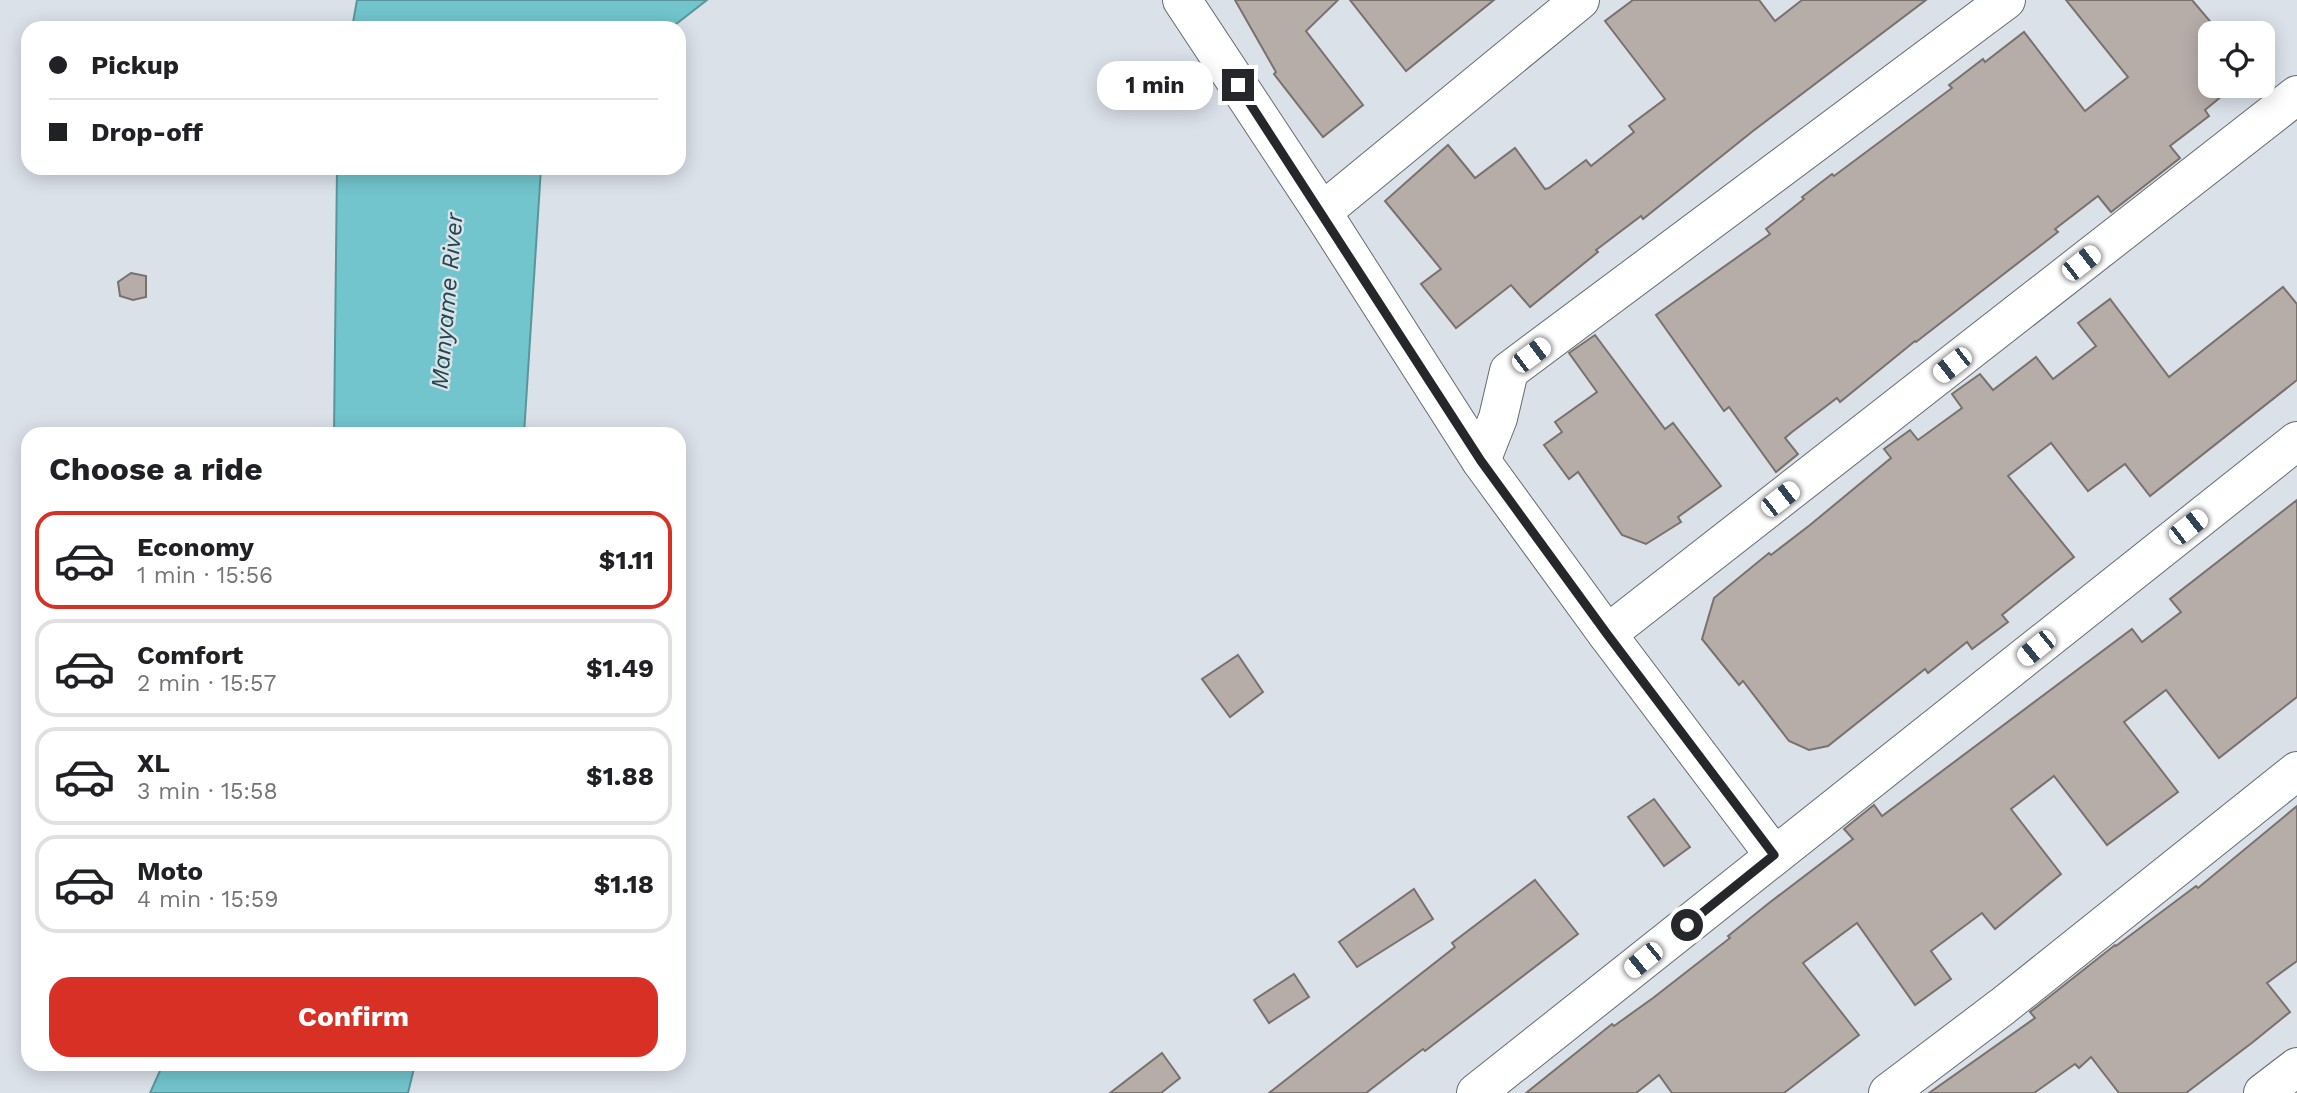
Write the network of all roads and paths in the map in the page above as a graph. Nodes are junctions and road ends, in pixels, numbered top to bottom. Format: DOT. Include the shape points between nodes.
graph roads {
  1 [pos="1182,0"];
  2 [pos="1580,0"];
  3 [pos="2006,0"];
  4 [pos="2297,95"];
  5 [pos="1322,212"];
  6 [pos="2297,441"];
  7 [pos="1481,461"];
  8 [pos="1607,634"];
  9 [pos="2297,771"];
  10 [pos="1774,855"];
  11 [pos="2297,1067"];
  12 [pos="1488,1090"];
  13 [pos="1888,1093"];
  14 [pos="2263,1093"];
  1 -- 5 [label="street"];
  2 -- 5 [label="street"];
  3 -- 7 [label="street" via="1510,371"];
  4 -- 8 [label="street"];
  5 -- 7 [label="street"];
  6 -- 10 [label="street"];
  7 -- 8 [label="street"];
  8 -- 10 [label="street"];
  9 -- 13 [label="street"];
  10 -- 12 [label="street"];
  11 -- 14 [label="street"];
}
